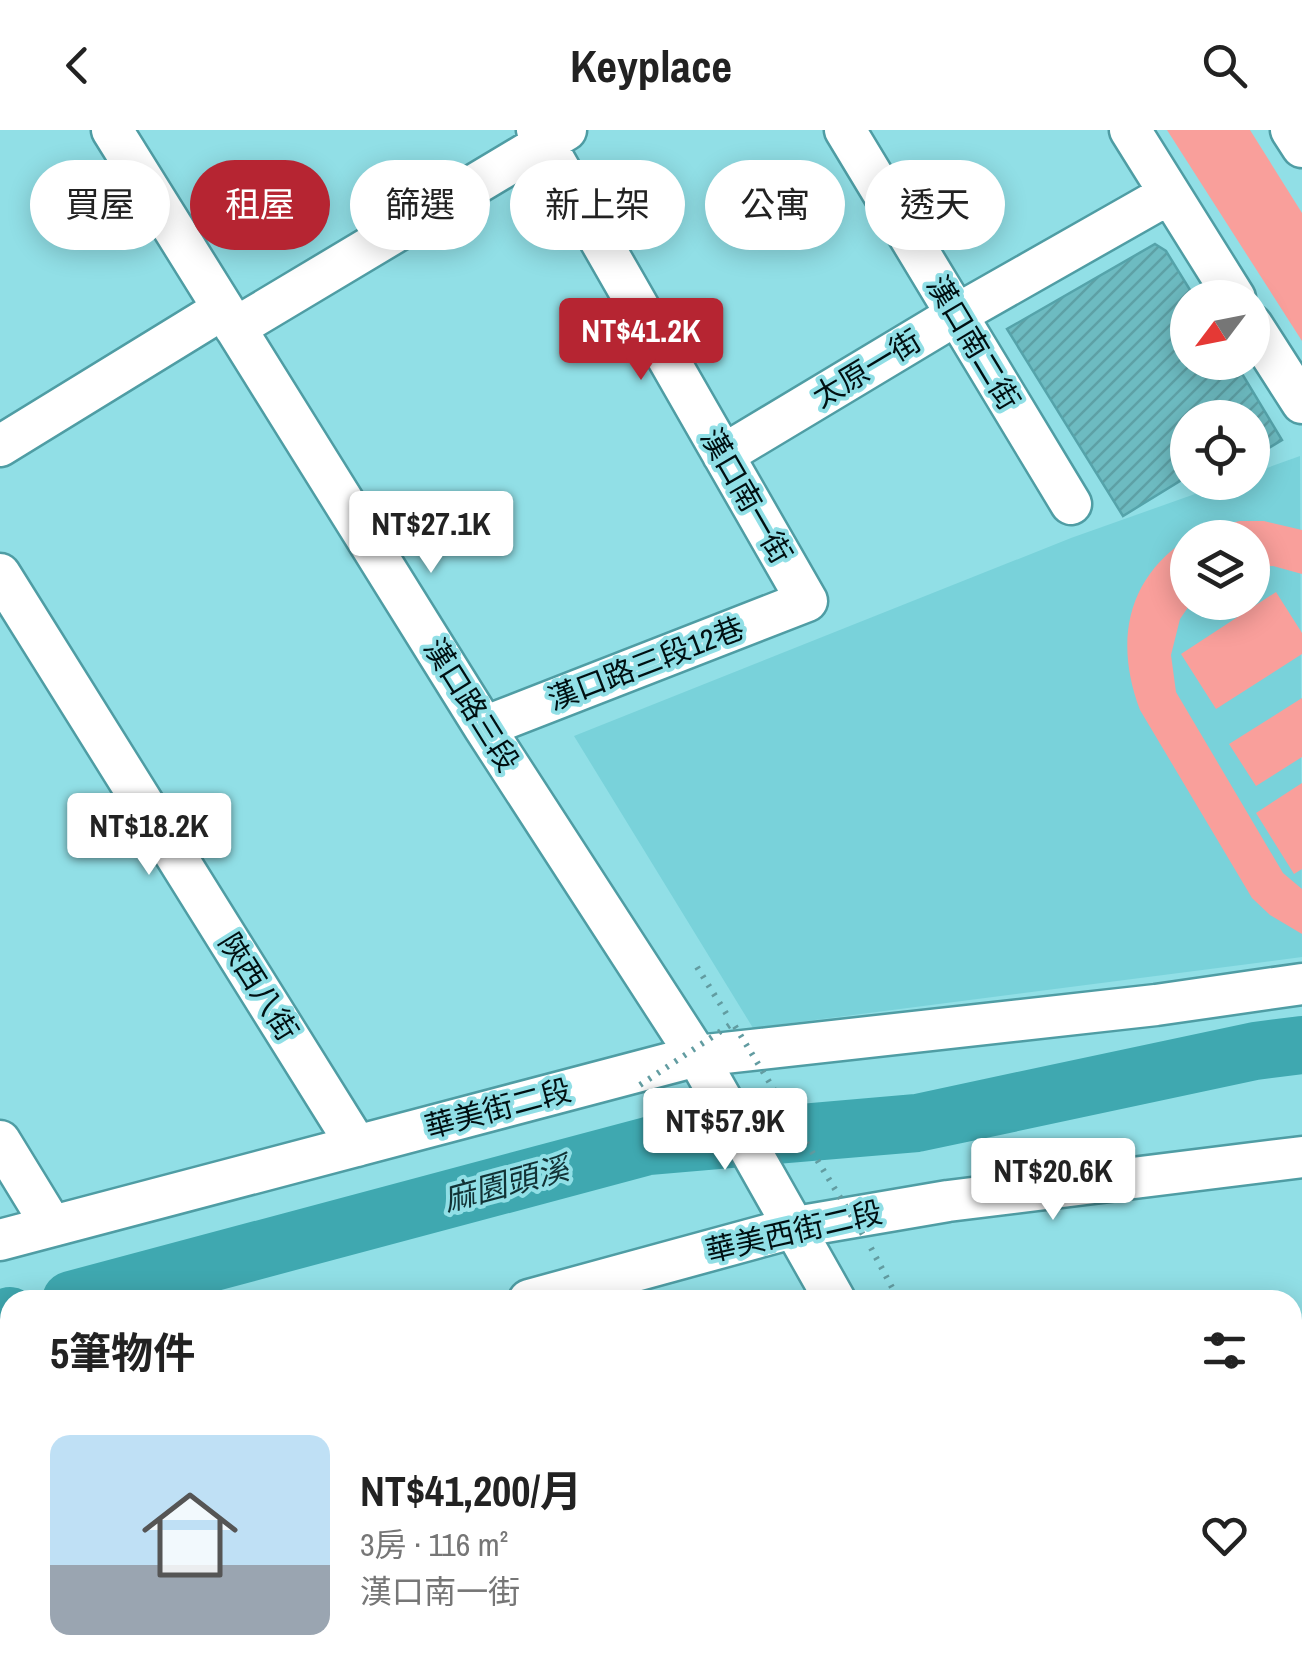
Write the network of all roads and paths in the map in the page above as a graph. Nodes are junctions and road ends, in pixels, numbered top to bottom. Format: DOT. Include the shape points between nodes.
graph roads {
  1 [pos="112,130"];
  2 [pos="845,130"];
  3 [pos="1130,130"];
  4 [pos="1292,130"];
  5 [pos="549,134"];
  6 [pos="1302,147"];
  7 [pos="1169,194"];
  8 [pos="1224,280"];
  9 [pos="956,315"];
  10 [pos="229,318"];
  11 [pos="1270,353"];
  12 [pos="1302,403"];
  13 [pos="0,446"];
  14 [pos="723,456"];
  15 [pos="1071,504"];
  16 [pos="0,574"];
  17 [pos="808,601"];
  18 [pos="484,726"];
  19 [pos="697,967"];
  20 [pos="1302,984"];
  21 [pos="733,1023"];
  22 [pos="697,1056"];
  23 [pos="640,1085"];
  24 [pos="0,1141"];
  25 [pos="358,1146"];
  26 [pos="1302,1157"];
  27 [pos="52,1226"];
  28 [pos="796,1227"];
  29 [pos="0,1240"];
  30 [pos="566,1290"];
  31 [pos="830,1290"];
  32 [pos="895,1290"];
  1 -- 10 [label="street, 漢口路三段"];
  2 -- 9 [label="street, 漢口南二街"];
  3 -- 7 [label="street"];
  4 -- 6 [label="street"];
  5 -- 10 [label="street"];
  5 -- 14 [label="street, 漢口南一街"];
  7 -- 8 [label="street"];
  7 -- 9 [label="street, 太原一街"];
  9 -- 14 [label="street, 太原一街"];
  9 -- 15 [label="street, 漢口南二街"];
  10 -- 13 [label="street"];
  10 -- 18 [label="street, 漢口路三段"];
  11 -- 12 [label="street"];
  14 -- 17 [label="street, 漢口南一街"];
  16 -- 25 [label="street, 陝西八街"];
  17 -- 18 [label="street, 漢口路三段12巷"];
  18 -- 22 [label="street, 漢口路三段"];
  19 -- 21 [label="path"];
  20 -- 22 [label="street, 華美街二段"];
  21 -- 23 [label="path, bridge"];
  21 -- 32 [label="path, bridge"];
  22 -- 25 [label="street, 華美街二段"];
  22 -- 28 [label="street, 漢口路三段"];
  24 -- 27 [label="street"];
  25 -- 27 [label="street, 華美街二段"];
  26 -- 28 [label="street, 華美西街二段"];
  27 -- 29 [label="street, 華美街二段"];
  28 -- 30 [label="street, 華美西街二段"];
  28 -- 31 [label="street, 漢口路三段"];
}
